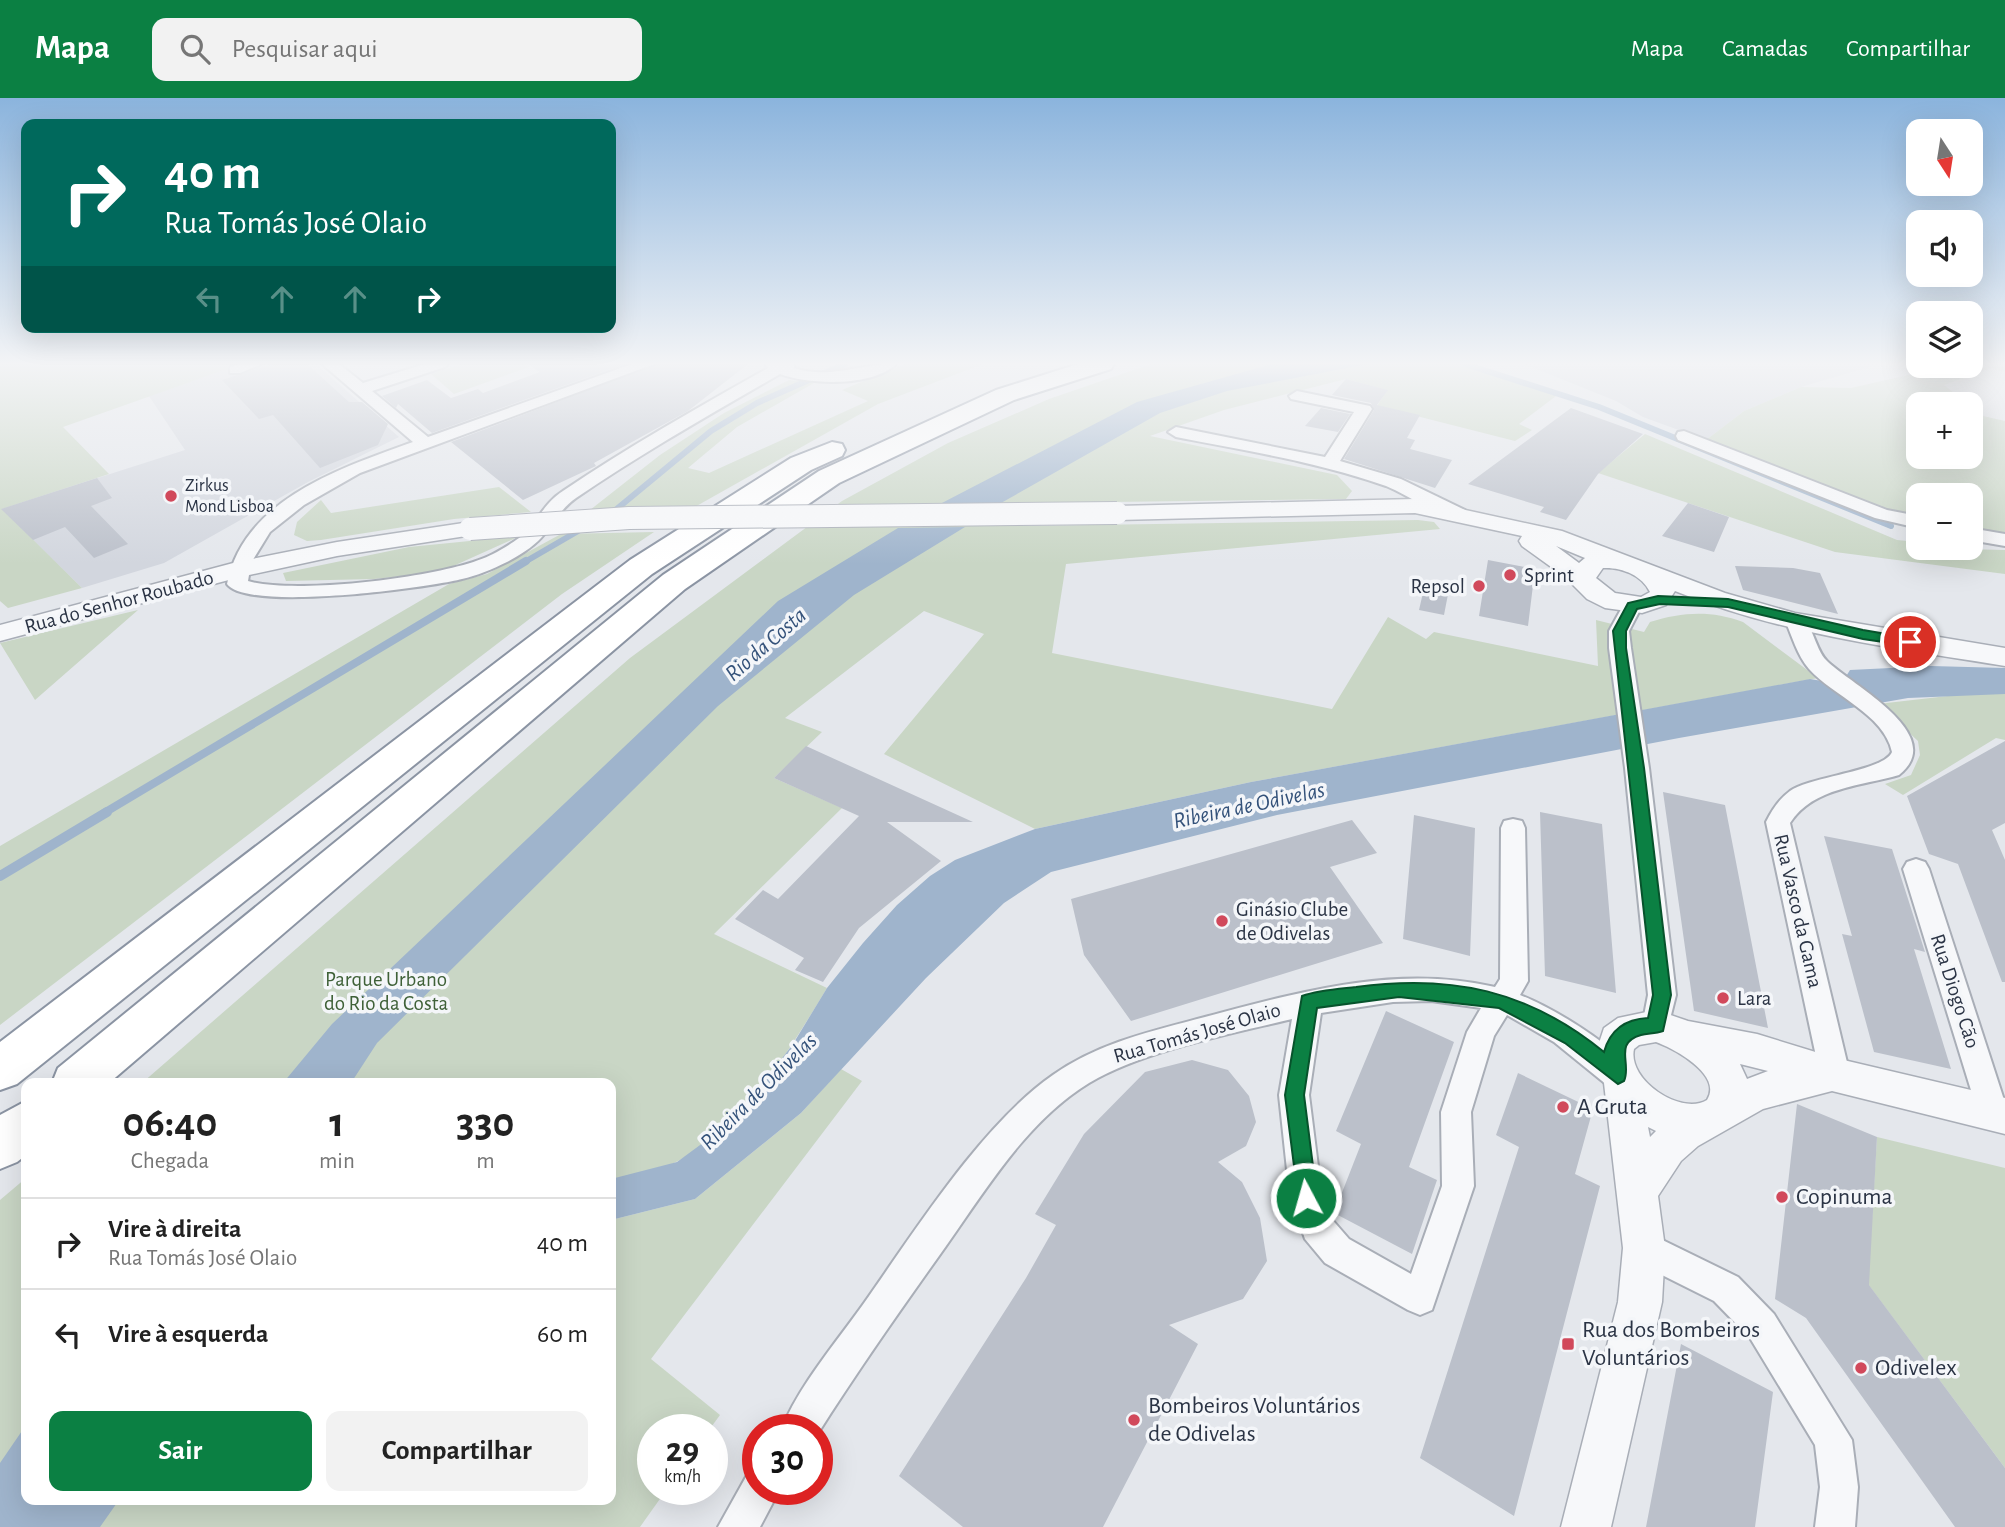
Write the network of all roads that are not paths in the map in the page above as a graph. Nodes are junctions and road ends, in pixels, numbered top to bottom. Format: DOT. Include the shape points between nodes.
graph roads {
  1 [pos="411,431"];
  2 [pos="456,431"];
  3 [pos="670,431"];
  4 [pos="874,431"];
  5 [pos="928,431"];
  6 [pos="1350,431"];
  7 [pos="1176,432"];
  8 [pos="1684,436"];
  9 [pos="424,442"];
  10 [pos="1328,464"];
  11 [pos="1458,514"];
  12 [pos="1906,519"];
  13 [pos="1503,524"];
  14 [pos="1983,536"];
  15 [pos="2005,540"];
  16 [pos="1613,561"];
  17 [pos="1642,568"];
  18 [pos="237,570"];
  19 [pos="1592,587"];
  20 [pos="1658,600"];
  21 [pos="1728,603"];
  22 [pos="1632,606"];
  23 [pos="1795,620"];
  24 [pos="1619,631"];
  25 [pos="0,633"];
  26 [pos="2005,657"];
  27 [pos="1513,828"];
  28 [pos="1916,869"];
  29 [pos="1309,1001"];
  30 [pos="1502,1001"];
  31 [pos="1671,1030"];
  32 [pos="0,1069"];
  33 [pos="1835,1075"];
  34 [pos="81,1078"];
  35 [pos="1620,1080"];
  36 [pos="1719,1113"];
  37 [pos="1999,1114"];
  38 [pos="21,1128"];
  39 [pos="0,1146"];
  40 [pos="1639,1191"];
  41 [pos="1644,1248"];
  42 [pos="810,1414"];
  43 [pos="751,1505"];
  44 [pos="738,1527"];
  45 [pos="1586,1527"];
  46 [pos="1835,1527"];
  1 -- 9 [label="street"];
  2 -- 9 [label="street"];
  3 -- 18 [label="street" via="567,496 527,541 500,558 458,574 400,584 283,592 237,584"];
  4 -- 32 [label="highway" via="801,464 641,567"];
  5 -- 34 [label="highway" via="829,477 674,582"];
  6 -- 10 [label="street"];
  7 -- 10 [label="street"];
  8 -- 12 [label="street"];
  9 -- 18 [label="street" via="354,469 281,513 246,548"];
  10 -- 11 [label="street" via="1429,495"];
  11 -- 13 [label="street, Rua do Senhor Roubado"];
  11 -- 18 [label="street, Rua do Senhor Roubado, bridge" via="1379,505 629,519 470,528"];
  13 -- 16 [label="street, Rua do Senhor Roubado" via="1553,536"];
  13 -- 19 [label="street" via="1550,552"];
  14 -- 15 [label="street"];
  16 -- 17 [label="street, Rua do Senhor Roubado"];
  16 -- 19 [label="street" via="1589,565 1584,571"];
  17 -- 20 [label="street" via="1661,584 1663,593"];
  17 -- 21 [label="street, Rua do Senhor Roubado"];
  18 -- 25 [label="street, Rua do Senhor Roubado"];
  19 -- 22 [label="street"];
  19 -- 24 [label="street"];
  20 -- 21 [label="street"];
  20 -- 22 [label="street"];
  21 -- 23 [label="street"];
  22 -- 24 [label="street"];
  23 -- 26 [label="street"];
  23 -- 33 [label="street, Rua Vasco da Gama" via="1816,663 1868,706 1900,739 1904,751 1902,760 1883,771 1799,795 1785,807 1778,822"];
  24 -- 31 [label="street" via="1662,995"];
  27 -- 30 [label="street" via="1514,981"];
  28 -- 37 [label="street, Rua Diogo Cão"];
  29 -- 30 [label="street, Rua Tomás José Olaio" via="1399,989"];
  29 -- 30 [label="street" via="1294,1095 1306,1198 1317,1227 1337,1251 1420,1298 1458,1186 1455,1112 1481,1032"];
  29 -- 42 [label="street, Rua Tomás José Olaio" via="1109,1057 1061,1086 1012,1133 971,1184"];
  30 -- 35 [label="street, Rua Tomás José Olaio" via="1572,1037"];
  31 -- 33 [label="street"];
  31 -- 35 [label="street" via="1636,1027 1616,1041 1613,1052"];
  31 -- 36 [label="street" via="1713,1056 1722,1070 1728,1097"];
  33 -- 36 [label="street" via="1792,1080 1759,1091"];
  33 -- 37 [label="street"];
  35 -- 36 [label="street" via="1650,1110 1667,1118 1701,1122"];
  35 -- 40 [label="street"];
  36 -- 40 [label="street" via="1661,1151"];
  38 -- 39 [label="highway"];
  40 -- 41 [label="street"];
  41 -- 45 [label="street" via="1640,1302"];
  41 -- 46 [label="street" via="1726,1289 1762,1326 1833,1440 1839,1487"];
  43 -- 44 [label="street"];
}
